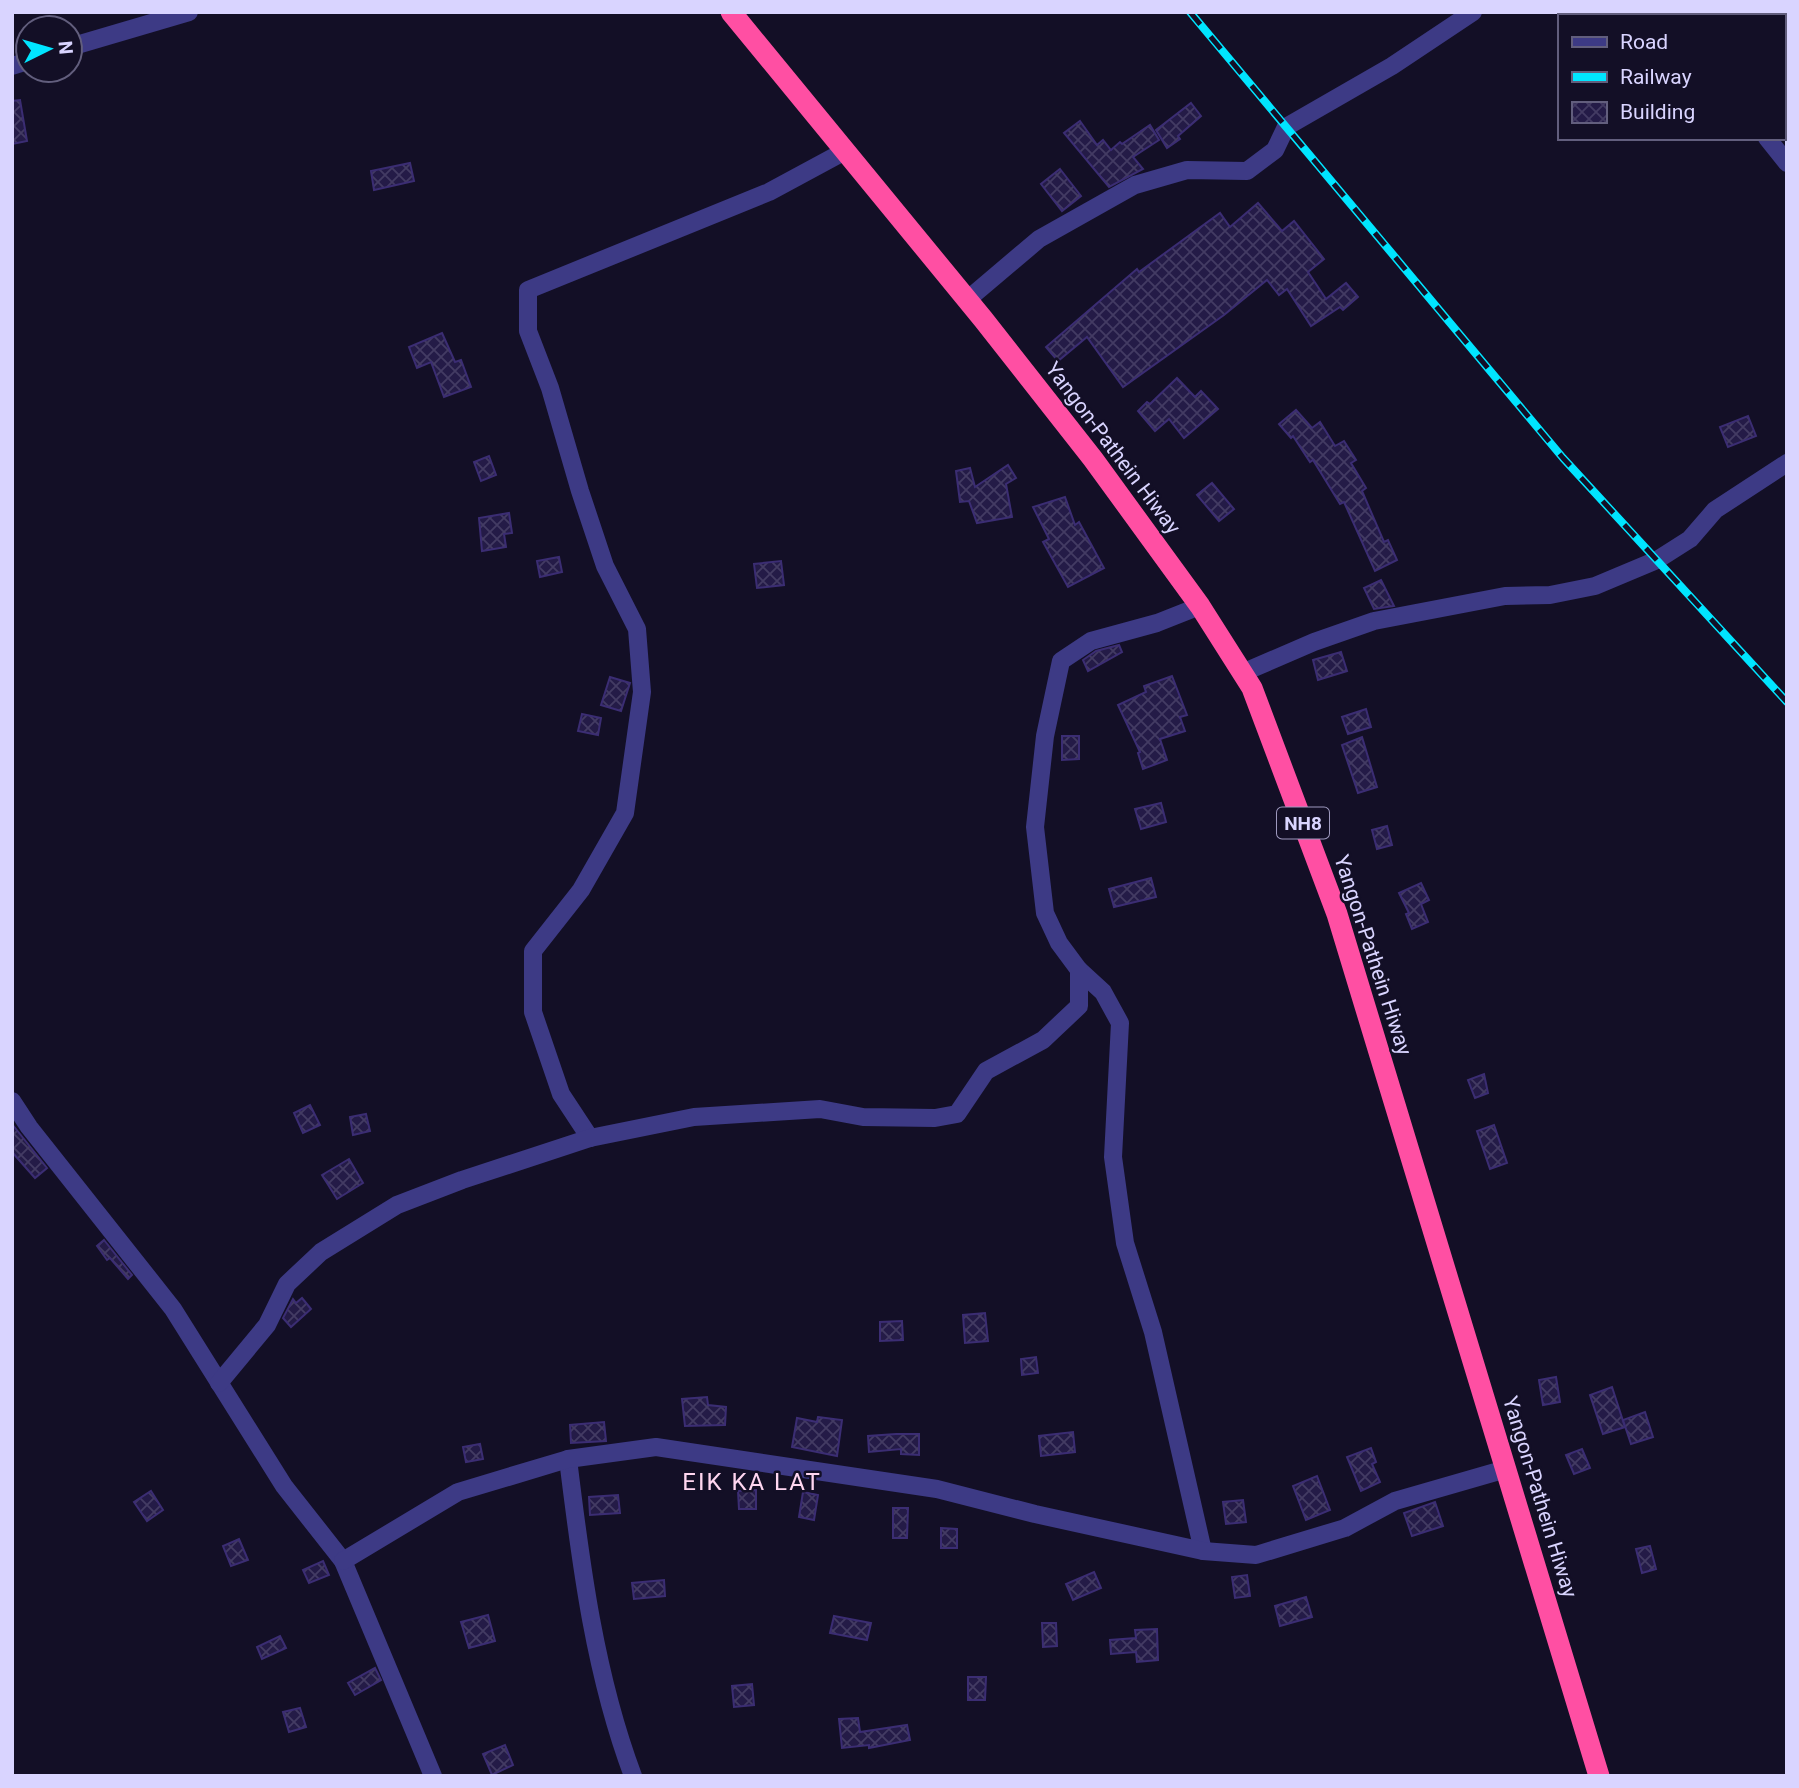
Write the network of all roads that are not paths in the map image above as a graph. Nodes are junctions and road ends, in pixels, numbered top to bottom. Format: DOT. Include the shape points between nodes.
graph roads {
  1 [pos="189,12"];
  2 [pos="731,12"];
  3 [pos="1473,12"];
  4 [pos="84,43"];
  5 [pos="1769,140"];
  6 [pos="845,151"];
  7 [pos="1787,163"];
  8 [pos="967,300"];
  9 [pos="1787,463"];
  10 [pos="1200,606"];
  11 [pos="1242,673"];
  12 [pos="1079,970"];
  13 [pos="12,1101"];
  14 [pos="590,1138"];
  15 [pos="219,1383"];
  16 [pos="568,1459"];
  17 [pos="1506,1469"];
  18 [pos="1203,1551"];
  19 [pos="344,1561"];
  20 [pos="433,1776"];
  21 [pos="633,1776"];
  22 [pos="1599,1776"];
  1 -- 4 [label="street"];
  2 -- 6 [label="highway, Yangon-Pathein Hiway / NH8"];
  3 -- 8 [label="street" via="1392,66 1286,127 1275,150 1247,171 1188,170 1135,185 1039,239"];
  5 -- 7 [label="street"];
  6 -- 8 [label="highway, Yangon-Pathein Hiway / NH8"];
  6 -- 14 [label="street" via="769,191 528,290 528,331 550,388 579,491 605,566 638,629 642,692 625,813 581,890 533,951 533,1012 561,1094"];
  8 -- 10 [label="highway, Yangon-Pathein Hiway / NH8" via="1093,458"];
  9 -- 11 [label="street" via="1715,510 1690,539 1657,560 1595,586 1505,596 1374,621"];
  10 -- 11 [label="highway, Yangon-Pathein Hiway / NH8"];
  10 -- 12 [label="street" via="1091,641 1061,661 1045,736 1035,827 1045,913"];
  11 -- 17 [label="highway, Yangon-Pathein Hiway / NH8" via="1252,688 1337,914"];
  12 -- 14 [label="street" via="1079,1006 1043,1040 986,1071 957,1114 863,1117 820,1109 694,1116"];
  12 -- 18 [label="street" via="1103,992 1120,1023 1112,1157 1125,1242 1153,1332"];
  13 -- 15 [label="street" via="173,1309"];
  14 -- 15 [label="street" via="397,1205 321,1251 287,1284 267,1325"];
  15 -- 19 [label="street" via="284,1486"];
  16 -- 18 [label="street" via="656,1447 752,1460 937,1489"];
  16 -- 19 [label="street" via="458,1492"];
  16 -- 21 [label="street" via="600,1664"];
  17 -- 18 [label="street" via="1395,1500 1345,1528 1256,1555"];
  17 -- 22 [label="highway, Yangon-Pathein Hiway / NH8"];
  19 -- 20 [label="street"];
}
